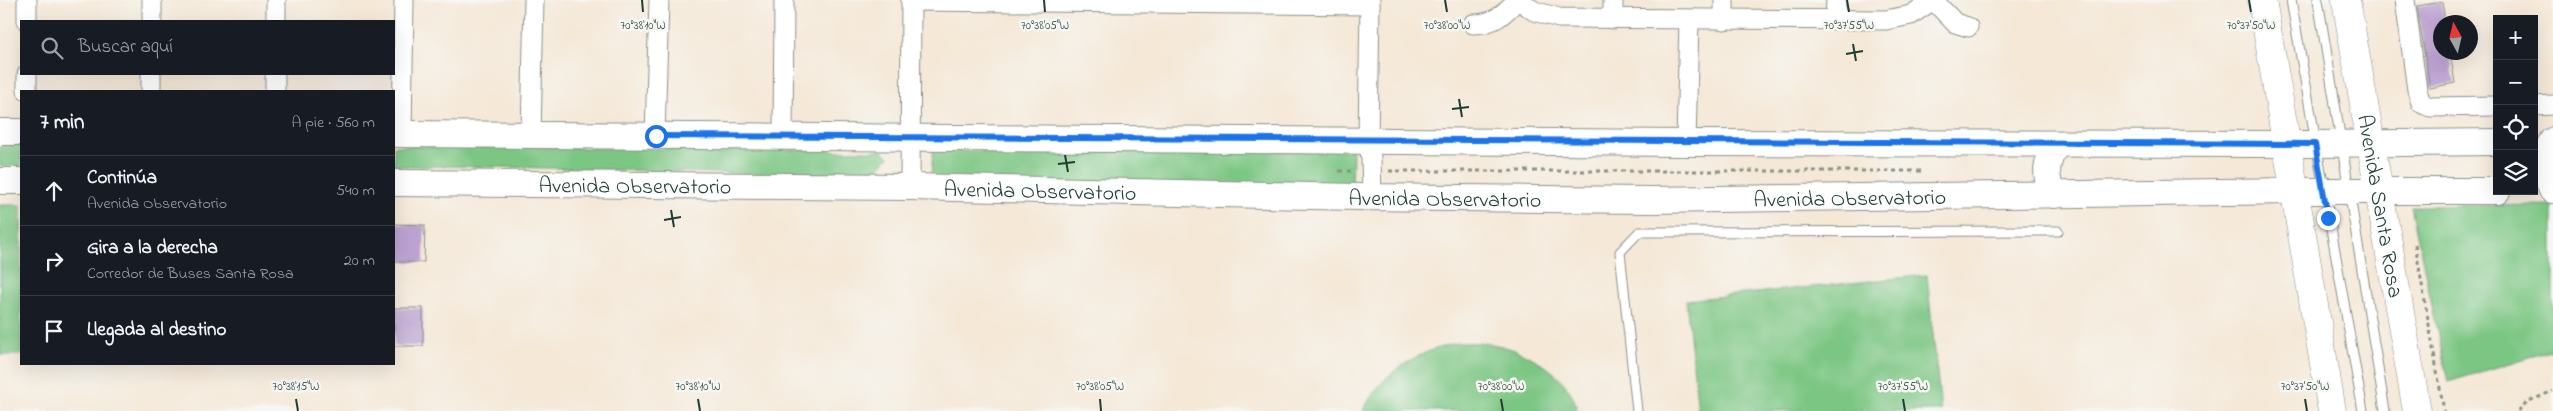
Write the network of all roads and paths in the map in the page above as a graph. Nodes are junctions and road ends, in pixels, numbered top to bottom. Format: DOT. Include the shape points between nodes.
graph roads {
  1 [pos="28,0"];
  2 [pos="152,0"];
  3 [pos="276,0"];
  4 [pos="404,0"];
  5 [pos="534,0"];
  6 [pos="659,0"];
  7 [pos="784,0"];
  8 [pos="1518,0"];
  9 [pos="1613,0"];
  10 [pos="1724,0"];
  11 [pos="1836,0"];
  12 [pos="1933,0"];
  13 [pos="2262,0"];
  14 [pos="2291,0"];
  15 [pos="2318,0"];
  16 [pos="2346,0"];
  17 [pos="2405,0"];
  18 [pos="911,1"];
  19 [pos="1040,1"];
  20 [pos="1165,2"];
  21 [pos="1370,2"];
  22 [pos="1613,19"];
  23 [pos="27,20"];
  24 [pos="152,20"];
  25 [pos="276,20"];
  26 [pos="1688,20"];
  27 [pos="1724,20"];
  28 [pos="1835,20"];
  29 [pos="1473,24"];
  30 [pos="1968,27"];
  31 [pos="27,75"];
  32 [pos="151,75"];
  33 [pos="275,75"];
  34 [pos="27,90"];
  35 [pos="151,90"];
  36 [pos="275,90"];
  37 [pos="2493,106"];
  38 [pos="2538,106"];
  39 [pos="2553,106"];
  40 [pos="0,132"];
  41 [pos="20,132"];
  42 [pos="398,134"];
  43 [pos="531,135"];
  44 [pos="656,136"];
  45 [pos="783,138"];
  46 [pos="910,138"];
  47 [pos="1368,141"];
  48 [pos="2538,141"];
  49 [pos="2553,141"];
  50 [pos="2493,142"];
  51 [pos="1686,143"];
  52 [pos="2342,143"];
  53 [pos="2369,143"];
  54 [pos="2057,144"];
  55 [pos="2287,144"];
  56 [pos="2315,144"];
  57 [pos="1329,171"];
  58 [pos="1365,171"];
  59 [pos="1927,171"];
  60 [pos="0,181"];
  61 [pos="20,181"];
  62 [pos="395,183"];
  63 [pos="910,187"];
  64 [pos="2546,190"];
  65 [pos="2295,191"];
  66 [pos="2336,191"];
  67 [pos="2378,191"];
  68 [pos="2493,191"];
  69 [pos="2054,195"];
  70 [pos="1365,197"];
  71 [pos="2058,231"];
  72 [pos="2553,391"];
  73 [pos="1637,411"];
  74 [pos="2332,411"];
  75 [pos="2363,411"];
  76 [pos="2385,411"];
  77 [pos="2416,411"];
  78 [pos="2518,411"];
  1 -- 23 [label="street"];
  2 -- 24 [label="street"];
  3 -- 25 [label="street"];
  4 -- 42 [label="street"];
  5 -- 43 [label="street"];
  6 -- 44 [label="street"];
  7 -- 45 [label="street"];
  8 -- 22 [label="street" via="1546,16"];
  8 -- 29 [label="street" via="1500,18"];
  9 -- 22 [label="street"];
  10 -- 27 [label="street"];
  11 -- 28 [label="street"];
  12 -- 28 [label="street" via="1912,15 1899,19"];
  12 -- 30 [label="street" via="1955,23"];
  13 -- 55 [label="main road"];
  14 -- 56 [label="lane"];
  15 -- 52 [label="lane"];
  16 -- 53 [label="main road, Avenida Santa Rosa"];
  17 -- 37 [label="street" via="2421,103 2430,107"];
  18 -- 19 [label="street"];
  18 -- 46 [label="street"];
  19 -- 20 [label="street"];
  20 -- 21 [label="street"];
  21 -- 47 [label="street"];
  22 -- 26 [label="street"];
  26 -- 27 [label="street"];
  26 -- 51 [label="street"];
  27 -- 28 [label="street"];
  31 -- 34 [label="street"];
  32 -- 35 [label="street"];
  33 -- 36 [label="street"];
  38 -- 39 [label="street"];
  40 -- 41 [label="main road"];
  42 -- 43 [label="main road"];
  43 -- 44 [label="main road"];
  44 -- 45 [label="main road"];
  45 -- 46 [label="main road"];
  46 -- 47 [label="main road"];
  46 -- 63 [label="street"];
  47 -- 51 [label="main road"];
  47 -- 58 [label="street" via="1360,158"];
  48 -- 49 [label="main road"];
  49 -- 64 [label="main road" via="2548,146 2545,162"];
  50 -- 53 [label="main road"];
  51 -- 54 [label="main road"];
  52 -- 53 [label="main road"];
  52 -- 56 [label="main road"];
  52 -- 66 [label="lane"];
  53 -- 67 [label="main road, Avenida Santa Rosa"];
  54 -- 55 [label="main road"];
  54 -- 69 [label="main road" via="2046,171"];
  55 -- 56 [label="main road"];
  55 -- 65 [label="main road"];
  56 -- 66 [label="lane"];
  57 -- 58 [label="path, Avenida Observatorio"];
  58 -- 59 [label="path, Avenida Observatorio"];
  58 -- 70 [label="street"];
  60 -- 61 [label="main road"];
  62 -- 63 [label="main road, Avenida Observatorio"];
  63 -- 70 [label="main road, Avenida Observatorio"];
  65 -- 66 [label="main road, Avenida Observatorio"];
  65 -- 69 [label="main road, Avenida Observatorio"];
  65 -- 74 [label="main road"];
  66 -- 67 [label="main road, Avenida Observatorio"];
  66 -- 75 [label="lane"];
  66 -- 76 [label="lane"];
  67 -- 68 [label="main road, Avenida Observatorio"];
  67 -- 77 [label="main road, Avenida Santa Rosa"];
  69 -- 70 [label="main road, Avenida Observatorio" via="1650,200"];
  71 -- 73 [label="lane" via="1640,232 1620,252"];
  72 -- 78 [label="path" via="2527,402"];
}
